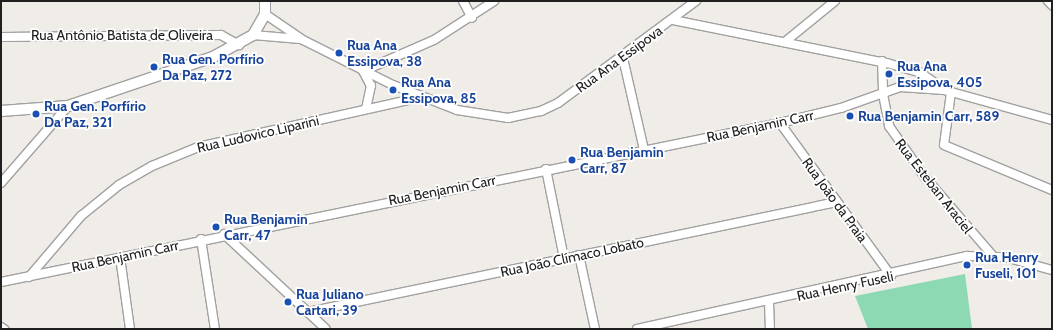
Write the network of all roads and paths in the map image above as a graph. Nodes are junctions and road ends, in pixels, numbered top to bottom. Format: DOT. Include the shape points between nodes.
graph roads {
  1 [pos="265,1"];
  2 [pos="464,1"];
  3 [pos="494,1"];
  4 [pos="696,1"];
  5 [pos="835,1"];
  6 [pos="1048,1"];
  7 [pos="1052,5"];
  8 [pos="265,14"];
  9 [pos="472,18"];
  10 [pos="673,20"];
  11 [pos="253,35"];
  12 [pos="1,37"];
  13 [pos="303,40"];
  14 [pos="786,41"];
  15 [pos="239,45"];
  16 [pos="623,58"];
  17 [pos="882,62"];
  18 [pos="363,71"];
  19 [pos="947,91"];
  20 [pos="883,94"];
  21 [pos="422,97"];
  22 [pos="68,106"];
  23 [pos="366,109"];
  24 [pos="1,111"];
  25 [pos="1052,120"];
  26 [pos="780,123"];
  27 [pos="644,150"];
  28 [pos="546,169"];
  29 [pos="1,183"];
  30 [pos="1052,190"];
  31 [pos="836,202"];
  32 [pos="224,234"];
  33 [pos="201,240"];
  34 [pos="579,255"];
  35 [pos="993,256"];
  36 [pos="120,257"];
  37 [pos="564,258"];
  38 [pos="1052,270"];
  39 [pos="892,276"];
  40 [pos="29,277"];
  41 [pos="1,282"];
  42 [pos="769,302"];
  43 [pos="308,312"];
  44 [pos="1,327"];
  45 [pos="4,329"];
  46 [pos="130,329"];
  47 [pos="215,329"];
  48 [pos="326,329"];
  49 [pos="595,329"];
  50 [pos="637,329"];
  51 [pos="770,329"];
  1 -- 8 [label="street"];
  2 -- 9 [label="street"];
  3 -- 9 [label="street"];
  4 -- 10 [label="street"];
  5 -- 14 [label="street"];
  6 -- 7 [label="street"];
  8 -- 11 [label="street"];
  8 -- 13 [label="street, Rua Ana Essipova"];
  9 -- 18 [label="street" via="434,40"];
  10 -- 14 [label="street, Rua Ana Essipova"];
  10 -- 16 [label="street, Rua Ana Essipova"];
  11 -- 13 [label="street, Rua Ana Essipova"];
  11 -- 15 [label="street"];
  12 -- 15 [label="street, Rua Antônio Batista de Oliveira" via="221,35"];
  13 -- 18 [label="street, Rua Ana Essipova"];
  14 -- 17 [label="street, Rua Ana Essipova"];
  15 -- 22 [label="street"];
  16 -- 21 [label="street, Rua Ana Essipova" via="558,103 523,116 476,115"];
  16 -- 27 [label="street"];
  17 -- 19 [label="street, Rua Ana Essipova" via="921,73"];
  17 -- 20 [label="street, Rua Esteban Araciel"];
  18 -- 21 [label="street, Rua Ana Essipova"];
  18 -- 23 [label="street" via="371,86"];
  19 -- 20 [label="street, Rua Benjamin Carr" via="900,87"];
  19 -- 25 [label="street"];
  19 -- 30 [label="street" via="944,145"];
  20 -- 26 [label="street, Rua Benjamin Carr"];
  20 -- 35 [label="street, Rua Esteban Araciel" via="889,126 903,148"];
  21 -- 23 [label="street, Rua Ludovico Liparini"];
  22 -- 24 [label="street"];
  22 -- 29 [label="street"];
  23 -- 40 [label="street, Rua Ludovico Liparini" via="198,147 137,174 81,216"];
  26 -- 27 [label="street, Rua Benjamin Carr"];
  26 -- 31 [label="street, Rua João da Praia"];
  27 -- 28 [label="street, Rua Benjamin Carr"];
  28 -- 32 [label="street, Rua Benjamin Carr"];
  28 -- 37 [label="street"];
  31 -- 34 [label="street, Rua João Clímaco Lobato"];
  31 -- 39 [label="street, Rua João da Praia"];
  32 -- 33 [label="street, Rua Benjamin Carr"];
  32 -- 43 [label="street"];
  33 -- 36 [label="street, Rua Benjamin Carr"];
  33 -- 47 [label="street"];
  34 -- 37 [label="street, Rua João Clímaco Lobato"];
  34 -- 49 [label="street"];
  35 -- 38 [label="street, Rua Henry Fuseli"];
  35 -- 39 [label="street, Rua Henry Fuseli" via="967,256"];
  36 -- 40 [label="street, Rua Benjamin Carr"];
  36 -- 46 [label="street"];
  37 -- 43 [label="street, Rua João Clímaco Lobato"];
  39 -- 42 [label="street, Rua Henry Fuseli"];
  40 -- 41 [label="street, Rua Benjamin Carr"];
  42 -- 50 [label="street, Rua Henry Fuseli"];
  42 -- 51 [label="street"];
  43 -- 48 [label="street"];
  44 -- 45 [label="street"];
}
